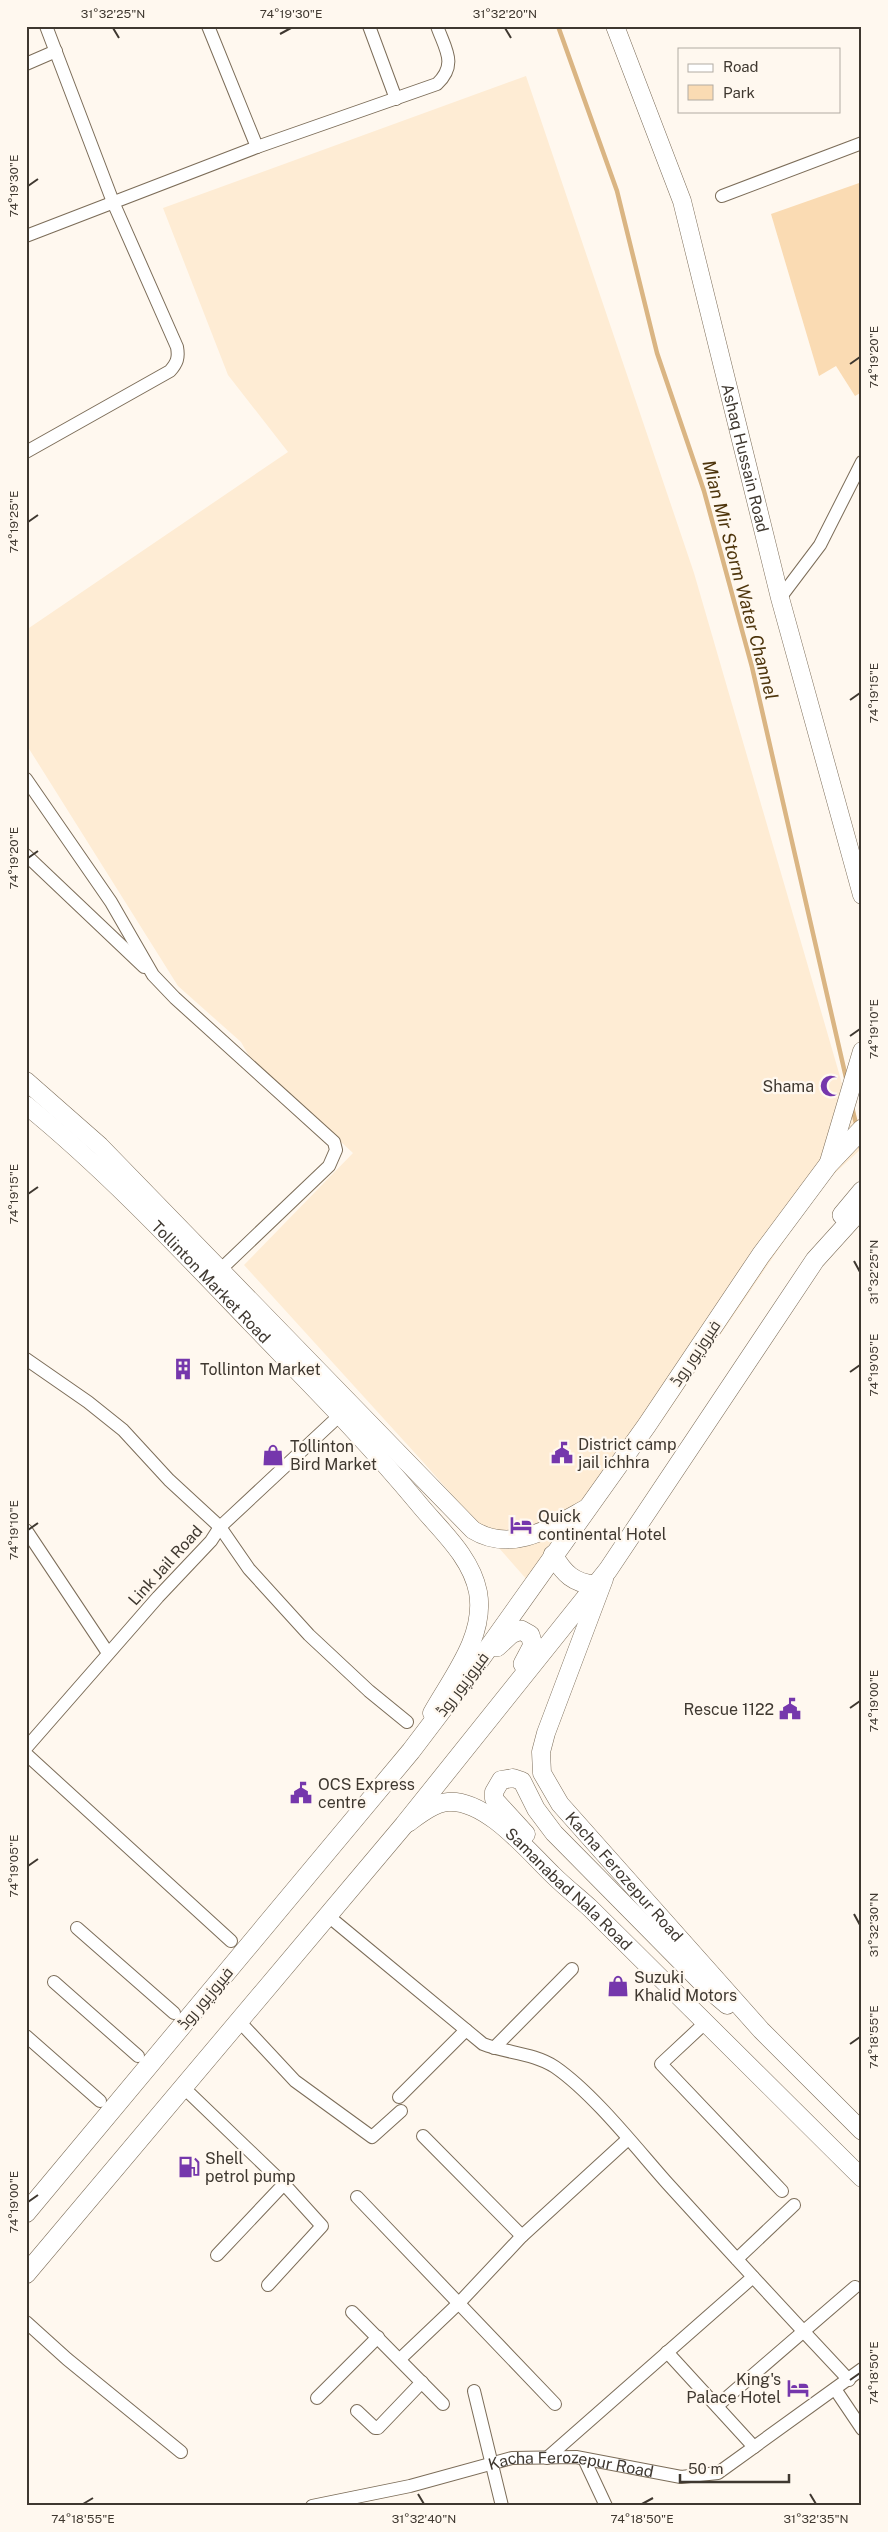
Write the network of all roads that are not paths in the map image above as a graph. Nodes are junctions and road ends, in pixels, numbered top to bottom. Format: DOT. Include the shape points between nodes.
graph roads {
  1 [pos="46,26"];
  2 [pos="208,26"];
  3 [pos="369,26"];
  4 [pos="437,26"];
  5 [pos="615,26"];
  6 [pos="56,51"];
  7 [pos="26,64"];
  8 [pos="396,99"];
  9 [pos="862,143"];
  10 [pos="256,147"];
  11 [pos="722,196"];
  12 [pos="113,202"];
  13 [pos="26,236"];
  14 [pos="26,452"];
  15 [pos="862,462"];
  16 [pos="780,598"];
  17 [pos="26,778"];
  18 [pos="26,855"];
  19 [pos="862,895"];
  20 [pos="153,975"];
  21 [pos="862,1051"];
  22 [pos="26,1081"];
  23 [pos="26,1105"];
  24 [pos="861,1136"];
  25 [pos="840,1143"];
  26 [pos="808,1191"];
  27 [pos="862,1191"];
  28 [pos="861,1214"];
  29 [pos="815,1260"];
  30 [pos="221,1269"];
  31 [pos="26,1359"];
  32 [pos="339,1416"];
  33 [pos="398,1451"];
  34 [pos="386,1464"];
  35 [pos="587,1508"];
  36 [pos="220,1527"];
  37 [pos="26,1530"];
  38 [pos="553,1556"];
  39 [pos="608,1570"];
  40 [pos="595,1585"];
  41 [pos="108,1653"];
  42 [pos="474,1668"];
  43 [pos="487,1721"];
  44 [pos="407,1722"];
  45 [pos="26,1748"];
  46 [pos="411,1751"];
  47 [pos="26,1754"];
  48 [pos="404,1825"];
  49 [pos="590,1908"];
  50 [pos="327,1915"];
  51 [pos="77,1928"];
  52 [pos="231,1941"];
  53 [pos="572,1969"];
  54 [pos="54,1982"];
  55 [pos="174,2013"];
  56 [pos="239,2021"];
  57 [pos="705,2023"];
  58 [pos="466,2030"];
  59 [pos="762,2030"];
  60 [pos="26,2036"];
  61 [pos="494,2048"];
  62 [pos="138,2056"];
  63 [pos="183,2087"];
  64 [pos="399,2098"];
  65 [pos="100,2101"];
  66 [pos="401,2111"];
  67 [pos="862,2131"];
  68 [pos="423,2136"];
  69 [pos="628,2139"];
  70 [pos="862,2178"];
  71 [pos="284,2184"];
  72 [pos="782,2192"];
  73 [pos="356,2197"];
  74 [pos="794,2205"];
  75 [pos="26,2213"];
  76 [pos="522,2236"];
  77 [pos="217,2255"];
  78 [pos="737,2259"];
  79 [pos="26,2274"];
  80 [pos="753,2277"];
  81 [pos="268,2285"];
  82 [pos="855,2287"];
  83 [pos="460,2302"];
  84 [pos="352,2312"];
  85 [pos="26,2322"];
  86 [pos="803,2331"];
  87 [pos="378,2337"];
  88 [pos="667,2352"];
  89 [pos="400,2359"];
  90 [pos="862,2369"];
  91 [pos="848,2380"];
  92 [pos="422,2382"];
  93 [pos="835,2389"];
  94 [pos="474,2391"];
  95 [pos="318,2398"];
  96 [pos="443,2404"];
  97 [pos="555,2404"];
  98 [pos="717,2406"];
  99 [pos="357,2411"];
  100 [pos="862,2429"];
  101 [pos="754,2447"];
  102 [pos="181,2452"];
  103 [pos="547,2458"];
  104 [pos="584,2459"];
  105 [pos="491,2464"];
  106 [pos="312,2506"];
  107 [pos="502,2506"];
  108 [pos="606,2506"];
  1 -- 6 [label="street"];
  2 -- 10 [label="street"];
  3 -- 8 [label="street"];
  4 -- 8 [label="street" via="450,65 446,75 437,84"];
  5 -- 16 [label="main road, Ashaq Hussain Road" via="682,201"];
  6 -- 7 [label="street"];
  6 -- 12 [label="street"];
  8 -- 10 [label="street"];
  9 -- 11 [label="street"];
  10 -- 12 [label="street"];
  12 -- 13 [label="street"];
  12 -- 14 [label="street" via="177,347 177,363 160,377"];
  15 -- 16 [label="street" via="820,545"];
  16 -- 19 [label="main road, Ashaq Hussain Road"];
  17 -- 20 [label="street" via="111,902"];
  18 -- 20 [label="street"];
  20 -- 30 [label="street" via="334,1142 336,1150 329,1166"];
  21 -- 25 [label="main road"];
  22 -- 30 [label="main road, Tollinton Market Road" via="100,1146"];
  23 -- 32 [label="main road, Tollinton Market Road" via="58,1131 151,1220"];
  24 -- 25 [label="main road, فیروزپور روڈ"];
  24 -- 26 [label="main road"];
  25 -- 26 [label="main road, فیروزپور روڈ"];
  26 -- 35 [label="main road, فیروزپور روڈ"];
  27 -- 29 [label="main road" via="848,1206"];
  28 -- 29 [label="main road"];
  29 -- 39 [label="main road"];
  30 -- 33 [label="main road, Tollinton Market Road"];
  31 -- 36 [label="street" via="123,1430"];
  32 -- 34 [label="main road, Tollinton Market Road"];
  32 -- 36 [label="street, Link Jail Road"];
  33 -- 34 [label="main road"];
  33 -- 35 [label="main road, Tollinton Market Road" via="463,1522 482,1536 505,1540 534,1536"];
  34 -- 46 [label="main road, Tollinton Market Road" via="462,1555 478,1592 480,1612 474,1638"];
  35 -- 38 [label="main road, فیروزپور روڈ"];
  36 -- 41 [label="street, Link Jail Road" via="211,1541"];
  36 -- 44 [label="street" via="249,1569 309,1635"];
  37 -- 41 [label="street"];
  38 -- 40 [label="main road" via="562,1571 572,1579"];
  38 -- 42 [label="main road, فیروزپور روڈ"];
  39 -- 40 [label="main road"];
  39 -- 59 [label="main road, Kacha Ferozepur Road" via="546,1733 541,1752 542,1773 560,1804"];
  40 -- 43 [label="main road"];
  41 -- 45 [label="street, Link Jail Road"];
  42 -- 43 [label="main road" via="511,1634 522,1630 530,1635 533,1645 528,1656"];
  42 -- 46 [label="main road, فیروزپور روڈ"];
  43 -- 48 [label="main road"];
  46 -- 75 [label="main road, فیروزپور روڈ"];
  47 -- 52 [label="street"];
  48 -- 49 [label="main road, Samanabad Nala Road" via="448,1802 474,1808 509,1832"];
  48 -- 50 [label="main road"];
  49 -- 57 [label="main road, Samanabad Nala Road"];
  49 -- 59 [label="main road" via="557,1863 498,1805 494,1792 501,1780 513,1778 522,1781 544,1823 707,1988"];
  50 -- 56 [label="main road"];
  50 -- 58 [label="street"];
  51 -- 55 [label="street"];
  53 -- 61 [label="street"];
  54 -- 62 [label="street"];
  56 -- 63 [label="main road"];
  56 -- 66 [label="street" via="295,2081 372,2137"];
  57 -- 70 [label="main road, Samanabad Nala Road"];
  57 -- 72 [label="street" via="661,2064"];
  58 -- 61 [label="street" via="483,2044"];
  58 -- 64 [label="street"];
  59 -- 67 [label="main road, Kacha Ferozepur Road"];
  60 -- 65 [label="street"];
  61 -- 69 [label="street" via="552,2066"];
  63 -- 71 [label="street"];
  63 -- 79 [label="main road"];
  68 -- 76 [label="street"];
  69 -- 76 [label="street"];
  69 -- 78 [label="street"];
  71 -- 77 [label="street"];
  71 -- 81 [label="street" via="322,2226"];
  73 -- 83 [label="street"];
  74 -- 78 [label="street"];
  76 -- 83 [label="street"];
  78 -- 80 [label="street"];
  80 -- 86 [label="street"];
  80 -- 88 [label="street"];
  82 -- 86 [label="street"];
  83 -- 89 [label="street"];
  83 -- 97 [label="street"];
  84 -- 87 [label="street"];
  85 -- 102 [label="street"];
  86 -- 91 [label="street"];
  86 -- 98 [label="street"];
  87 -- 89 [label="street"];
  87 -- 95 [label="street"];
  88 -- 98 [label="street"];
  88 -- 103 [label="street"];
  89 -- 92 [label="street"];
  90 -- 91 [label="street, Kacha Ferozepur Road"];
  91 -- 93 [label="street, Kacha Ferozepur Road"];
  92 -- 96 [label="street"];
  92 -- 99 [label="street" via="378,2428"];
  93 -- 100 [label="street"];
  93 -- 101 [label="street, Kacha Ferozepur Road"];
  94 -- 105 [label="street"];
  98 -- 101 [label="street"];
  101 -- 104 [label="street, Kacha Ferozepur Road" via="718,2473 681,2477"];
  103 -- 104 [label="street, Kacha Ferozepur Road"];
  103 -- 105 [label="street, Kacha Ferozepur Road" via="512,2458"];
  104 -- 108 [label="street"];
  105 -- 106 [label="street, Kacha Ferozepur Road" via="410,2486"];
  105 -- 107 [label="street"];
}
